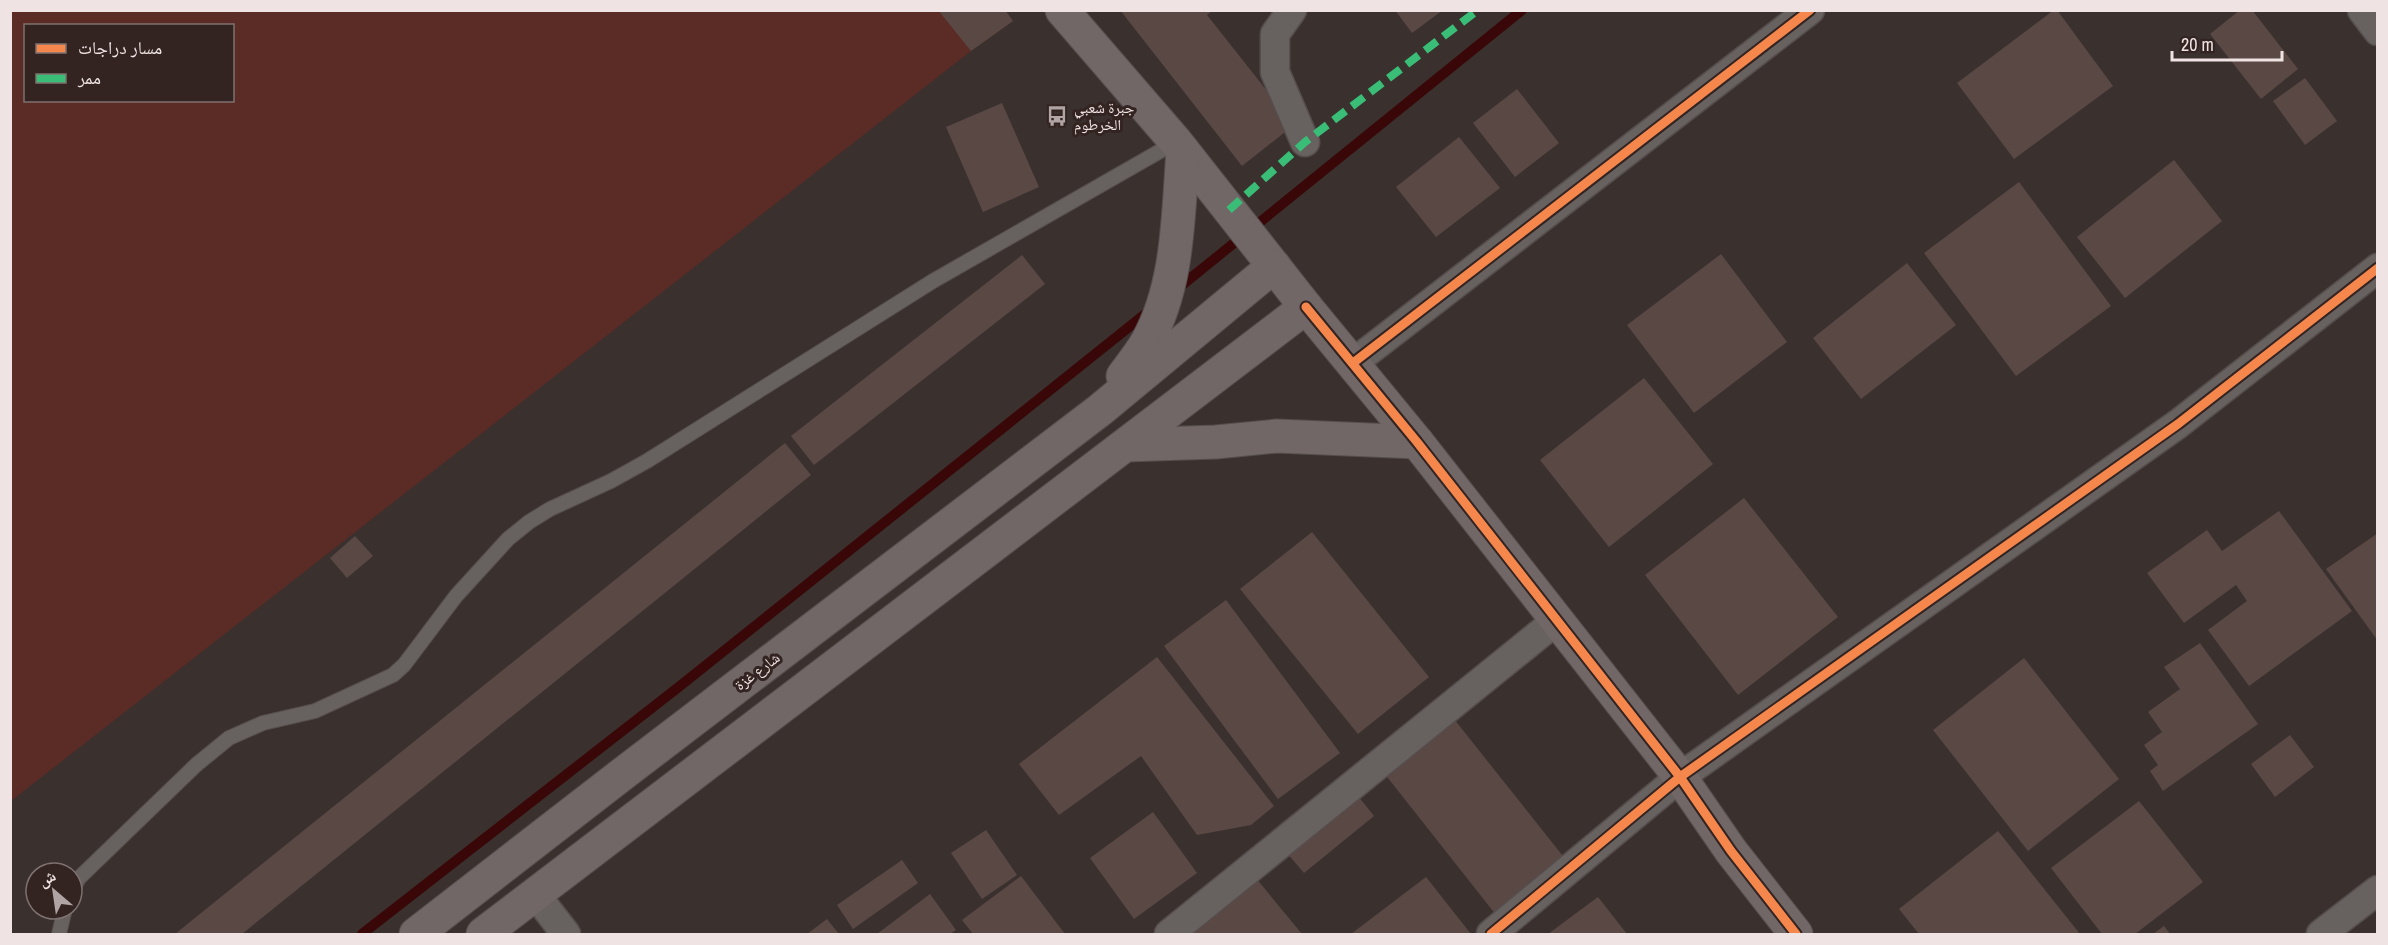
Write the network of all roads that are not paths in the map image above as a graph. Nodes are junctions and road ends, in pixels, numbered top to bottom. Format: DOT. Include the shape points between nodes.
graph roads {
  1 [pos="1292,10"];
  2 [pos="1810,10"];
  3 [pos="2362,10"];
  4 [pos="1068,13"];
  5 [pos="2378,31"];
  6 [pos="1305,142"];
  7 [pos="1180,146"];
  8 [pos="1274,266"];
  9 [pos="2378,268"];
  10 [pos="1306,307"];
  11 [pos="1353,363"];
  12 [pos="1100,410"];
  13 [pos="1417,442"];
  14 [pos="1126,445"];
  15 [pos="1557,620"];
  16 [pos="1680,777"];
  17 [pos="84,873"];
  18 [pos="2378,890"];
  19 [pos="535,894"];
  20 [pos="416,934"];
  21 [pos="483,934"];
  22 [pos="566,934"];
  23 [pos="1169,934"];
  24 [pos="1491,934"];
  25 [pos="1796,934"];
  26 [pos="2321,934"];
  1 -- 6 [label="street" via="1275,34 1275,72"];
  2 -- 11 [label="street"];
  3 -- 5 [label="street"];
  4 -- 7 [label="main road"];
  7 -- 8 [label="main road"];
  7 -- 12 [label="main road" via="1172,271 1159,315 1147,342"];
  7 -- 17 [label="lane" via="933,281 647,461 529,522 490,557 404,665 380,682 333,704 263,723 229,738"];
  8 -- 10 [label="main road"];
  8 -- 12 [label="main road, شارع غزة"];
  9 -- 16 [label="street" via="2178,424"];
  10 -- 11 [label="main road"];
  10 -- 14 [label="main road"];
  11 -- 13 [label="main road"];
  12 -- 20 [label="main road, شارع غزة"];
  13 -- 14 [label="main road" via="1277,436"];
  13 -- 15 [label="main road"];
  14 -- 19 [label="main road"];
  15 -- 16 [label="main road"];
  15 -- 23 [label="street"];
  16 -- 24 [label="street"];
  16 -- 25 [label="main road"];
  18 -- 26 [label="street"];
  19 -- 21 [label="main road"];
  19 -- 22 [label="street"];
}
